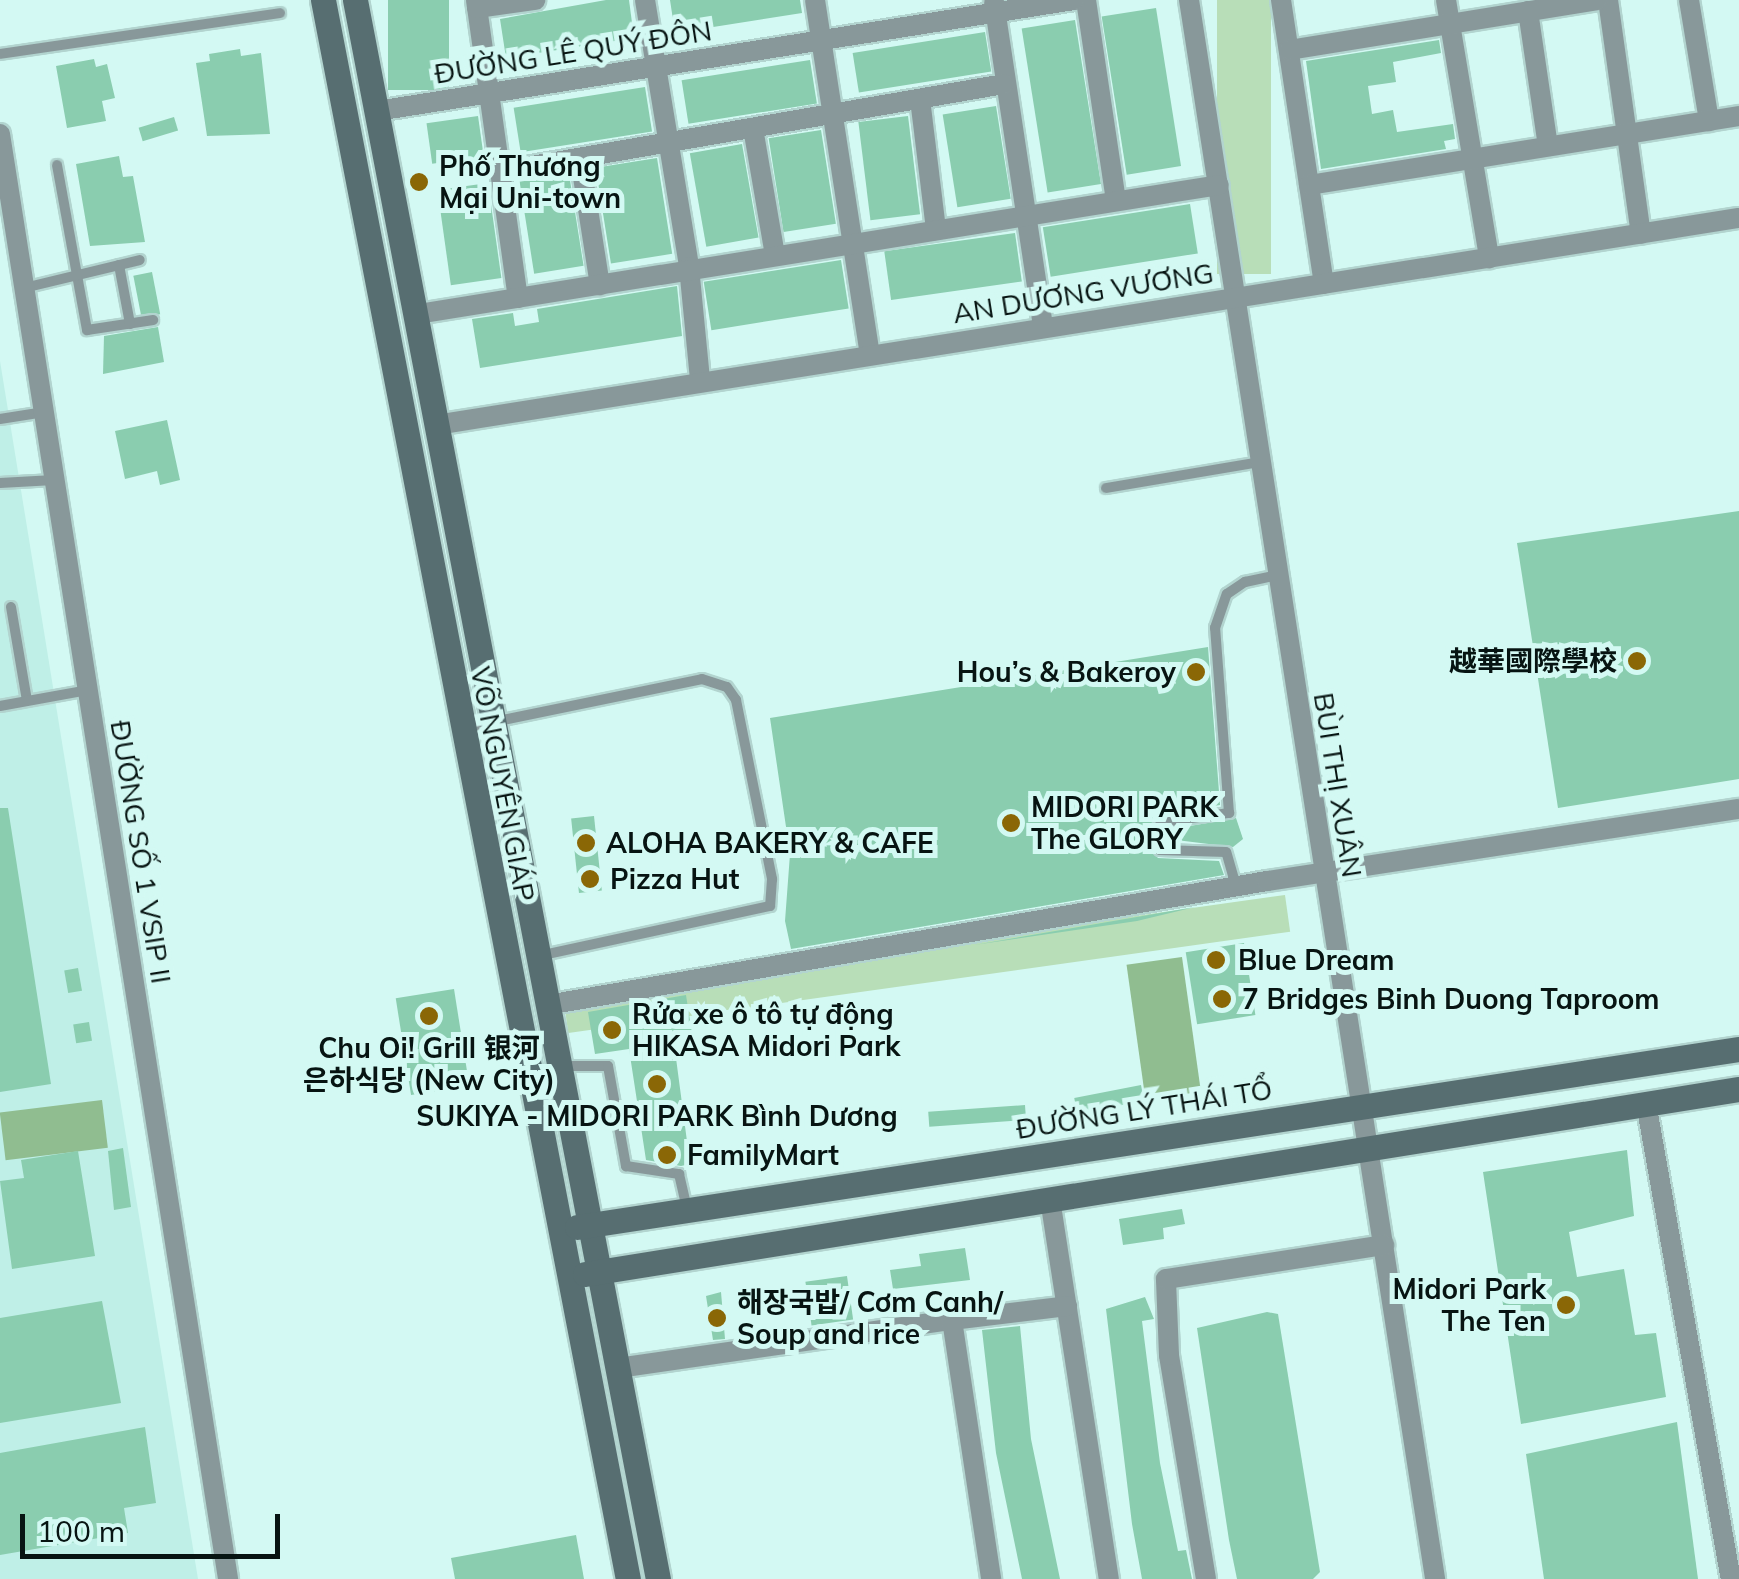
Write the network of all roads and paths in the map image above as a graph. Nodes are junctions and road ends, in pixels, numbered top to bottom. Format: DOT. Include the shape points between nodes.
graph roads {
  1 [pos="323,0"];
  2 [pos="355,0"];
  3 [pos="535,0"];
  4 [pos="645,0"];
  5 [pos="814,0"];
  6 [pos="1074,0"];
  7 [pos="1086,0"];
  8 [pos="1189,0"];
  9 [pos="1281,0"];
  10 [pos="1446,0"];
  11 [pos="1597,0"];
  12 [pos="1608,0"];
  13 [pos="1689,0"];
  14 [pos="476,4"];
  15 [pos="995,6"];
  16 [pos="1528,11"];
  17 [pos="280,13"];
  18 [pos="1450,23"];
  19 [pos="821,40"];
  20 [pos="1288,50"];
  21 [pos="0,54"];
  22 [pos="658,66"];
  23 [pos="1004,84"];
  24 [pos="490,93"];
  25 [pos="920,98"];
  26 [pos="377,111"];
  27 [pos="832,114"];
  28 [pos="1739,116"];
  29 [pos="1708,121"];
  30 [pos="753,128"];
  31 [pos="0,134"];
  32 [pos="1627,135"];
  33 [pos="667,143"];
  34 [pos="1548,146"];
  35 [pos="1472,156"];
  36 [pos="580,158"];
  37 [pos="57,165"];
  38 [pos="503,171"];
  39 [pos="1218,185"];
  40 [pos="1309,185"];
  41 [pos="1116,200"];
  42 [pos="1026,214"];
  43 [pos="1739,218"];
  44 [pos="936,230"];
  45 [pos="1641,234"];
  46 [pos="852,243"];
  47 [pos="775,256"];
  48 [pos="1488,258"];
  49 [pos="140,260"];
  50 [pos="119,265"];
  51 [pos="689,266"];
  52 [pos="78,275"];
  53 [pos="600,284"];
  54 [pos="1324,284"];
  55 [pos="24,288"];
  56 [pos="518,298"];
  57 [pos="1234,298"];
  58 [pos="418,314"];
  59 [pos="153,320"];
  60 [pos="130,324"];
  61 [pos="1042,327"];
  62 [pos="870,354"];
  63 [pos="700,379"];
  64 [pos="44,412"];
  65 [pos="0,419"];
  66 [pos="436,425"];
  67 [pos="1260,462"];
  68 [pos="55,480"];
  69 [pos="0,483"];
  70 [pos="1106,488"];
  71 [pos="1277,576"];
  72 [pos="11,607"];
  73 [pos="88,690"];
  74 [pos="26,701"];
  75 [pos="0,706"];
  76 [pos="493,722"];
  77 [pos="462,728"];
  78 [pos="1739,809"];
  79 [pos="1324,872"];
  80 [pos="1236,886"];
  81 [pos="538,956"];
  82 [pos="547,1005"];
  83 [pos="1739,1049"];
  84 [pos="560,1066"];
  85 [pos="1739,1088"];
  86 [pos="1646,1104"];
  87 [pos="1364,1106"];
  88 [pos="1368,1148"];
  89 [pos="1050,1199"];
  90 [pos="687,1209"];
  91 [pos="592,1224"];
  92 [pos="557,1230"];
  93 [pos="1384,1245"];
  94 [pos="600,1271"];
  95 [pos="570,1276"];
  96 [pos="1067,1306"];
  97 [pos="952,1320"];
  98 [pos="618,1368"];
  99 [pos="228,1579"];
  100 [pos="628,1579"];
  101 [pos="658,1579"];
  102 [pos="990,1579"];
  103 [pos="1109,1579"];
  104 [pos="1206,1579"];
  105 [pos="1435,1579"];
  106 [pos="1731,1579"];
  1 -- 77 [label="main road, VÕ NGUYÊN GIÁP"];
  2 -- 26 [label="main road, VÕ NGUYÊN GIÁP"];
  3 -- 14 [label="street"];
  4 -- 22 [label="street"];
  5 -- 19 [label="street"];
  6 -- 15 [label="street, ĐƯỜNG LÊ QUÝ ĐÔN"];
  7 -- 41 [label="street"];
  8 -- 39 [label="street, BÙI THỊ XUÂN"];
  9 -- 20 [label="street"];
  10 -- 18 [label="street"];
  11 -- 16 [label="street"];
  12 -- 32 [label="street"];
  13 -- 29 [label="street"];
  14 -- 24 [label="street"];
  15 -- 19 [label="street, ĐƯỜNG LÊ QUÝ ĐÔN"];
  15 -- 23 [label="street"];
  16 -- 18 [label="street"];
  16 -- 34 [label="street"];
  17 -- 21 [label="lane"];
  18 -- 20 [label="street"];
  18 -- 35 [label="street"];
  19 -- 22 [label="street, ĐƯỜNG LÊ QUÝ ĐÔN"];
  19 -- 27 [label="street"];
  20 -- 40 [label="street"];
  22 -- 24 [label="street, ĐƯỜNG LÊ QUÝ ĐÔN"];
  22 -- 33 [label="street"];
  23 -- 25 [label="street"];
  23 -- 42 [label="street"];
  24 -- 26 [label="street, ĐƯỜNG LÊ QUÝ ĐÔN"];
  24 -- 38 [label="street"];
  25 -- 27 [label="street"];
  25 -- 44 [label="street"];
  26 -- 58 [label="main road, VÕ NGUYÊN GIÁP"];
  27 -- 30 [label="street"];
  27 -- 46 [label="street"];
  28 -- 29 [label="street"];
  29 -- 32 [label="street"];
  30 -- 33 [label="street"];
  30 -- 47 [label="street"];
  31 -- 55 [label="street, ĐƯỜNG SỐ 1 VSIP II"];
  32 -- 34 [label="street"];
  32 -- 45 [label="street"];
  33 -- 36 [label="street"];
  33 -- 51 [label="street"];
  34 -- 35 [label="street"];
  35 -- 40 [label="street"];
  35 -- 48 [label="street"];
  36 -- 38 [label="street"];
  36 -- 53 [label="street"];
  37 -- 52 [label="lane"];
  38 -- 56 [label="street"];
  39 -- 41 [label="street"];
  39 -- 57 [label="street, BÙI THỊ XUÂN"];
  40 -- 54 [label="street"];
  41 -- 42 [label="street"];
  42 -- 44 [label="street"];
  42 -- 61 [label="street"];
  43 -- 45 [label="street, AN DƯƠNG VƯƠNG"];
  44 -- 46 [label="street"];
  45 -- 48 [label="street, AN DƯƠNG VƯƠNG"];
  46 -- 47 [label="street"];
  46 -- 62 [label="street"];
  47 -- 51 [label="street"];
  48 -- 54 [label="street, AN DƯƠNG VƯƠNG"];
  49 -- 50 [label="lane"];
  50 -- 52 [label="lane"];
  50 -- 60 [label="lane"];
  51 -- 53 [label="street"];
  51 -- 63 [label="street"];
  52 -- 55 [label="lane"];
  52 -- 60 [label="lane" via="87,330"];
  53 -- 56 [label="street"];
  54 -- 57 [label="street, AN DƯƠNG VƯƠNG"];
  55 -- 64 [label="street, ĐƯỜNG SỐ 1 VSIP II"];
  56 -- 58 [label="street"];
  57 -- 61 [label="street, AN DƯƠNG VƯƠNG"];
  57 -- 67 [label="street, BÙI THỊ XUÂN"];
  58 -- 66 [label="main road, VÕ NGUYÊN GIÁP"];
  59 -- 60 [label="lane"];
  61 -- 62 [label="street, AN DƯƠNG VƯƠNG"];
  62 -- 63 [label="street, AN DƯƠNG VƯƠNG"];
  63 -- 66 [label="street, AN DƯƠNG VƯƠNG"];
  64 -- 65 [label="lane"];
  64 -- 68 [label="street, ĐƯỜNG SỐ 1 VSIP II"];
  66 -- 76 [label="main road, VÕ NGUYÊN GIÁP"];
  67 -- 70 [label="lane"];
  67 -- 71 [label="street, BÙI THỊ XUÂN"];
  68 -- 69 [label="lane"];
  68 -- 73 [label="street, ĐƯỜNG SỐ 1 VSIP II"];
  71 -- 79 [label="street, BÙI THỊ XUÂN"];
  71 -- 80 [label="lane" via="1245,582 1227,594 1215,628 1229,813 1163,822 1148,838 1160,850 1226,852"];
  72 -- 74 [label="lane"];
  73 -- 74 [label="lane"];
  73 -- 99 [label="street, ĐƯỜNG SỐ 1 VSIP II"];
  74 -- 75 [label="lane"];
  76 -- 77 [label="lane"];
  76 -- 81 [label="main road, VÕ NGUYÊN GIÁP"];
  76 -- 81 [label="lane" via="702,679 727,687 736,700 772,879 770,906 762,912"];
  77 -- 92 [label="main road, VÕ NGUYÊN GIÁP"];
  78 -- 79 [label="street"];
  79 -- 80 [label="street"];
  79 -- 87 [label="street, BÙI THỊ XUÂN"];
  80 -- 82 [label="street"];
  81 -- 82 [label="main road, VÕ NGUYÊN GIÁP"];
  82 -- 84 [label="main road, VÕ NGUYÊN GIÁP"];
  83 -- 87 [label="main road, ĐƯỜNG LÝ THÁI TỔ"];
  84 -- 90 [label="lane" via="608,1066 626,1166 680,1174"];
  84 -- 91 [label="main road, VÕ NGUYÊN GIÁP"];
  85 -- 86 [label="main road"];
  86 -- 88 [label="main road"];
  86 -- 106 [label="street"];
  87 -- 88 [label="street, BÙI THỊ XUÂN"];
  87 -- 90 [label="main road, ĐƯỜNG LÝ THÁI TỔ"];
  88 -- 89 [label="main road"];
  88 -- 93 [label="street, BÙI THỊ XUÂN"];
  89 -- 94 [label="main road"];
  89 -- 96 [label="street"];
  90 -- 91 [label="main road, ĐƯỜNG LÝ THÁI TỔ"];
  91 -- 92 [label="main road, ĐƯỜNG LÝ THÁI TỔ"];
  91 -- 94 [label="main road, VÕ NGUYÊN GIÁP"];
  92 -- 95 [label="main road, VÕ NGUYÊN GIÁP"];
  93 -- 104 [label="street" via="1166,1278 1169,1355"];
  93 -- 105 [label="street, BÙI THỊ XUÂN"];
  94 -- 95 [label="main road"];
  94 -- 98 [label="main road, VÕ NGUYÊN GIÁP"];
  95 -- 100 [label="main road, VÕ NGUYÊN GIÁP"];
  96 -- 97 [label="street"];
  96 -- 103 [label="street"];
  97 -- 98 [label="street"];
  97 -- 102 [label="street"];
  98 -- 101 [label="main road, VÕ NGUYÊN GIÁP"];
}
